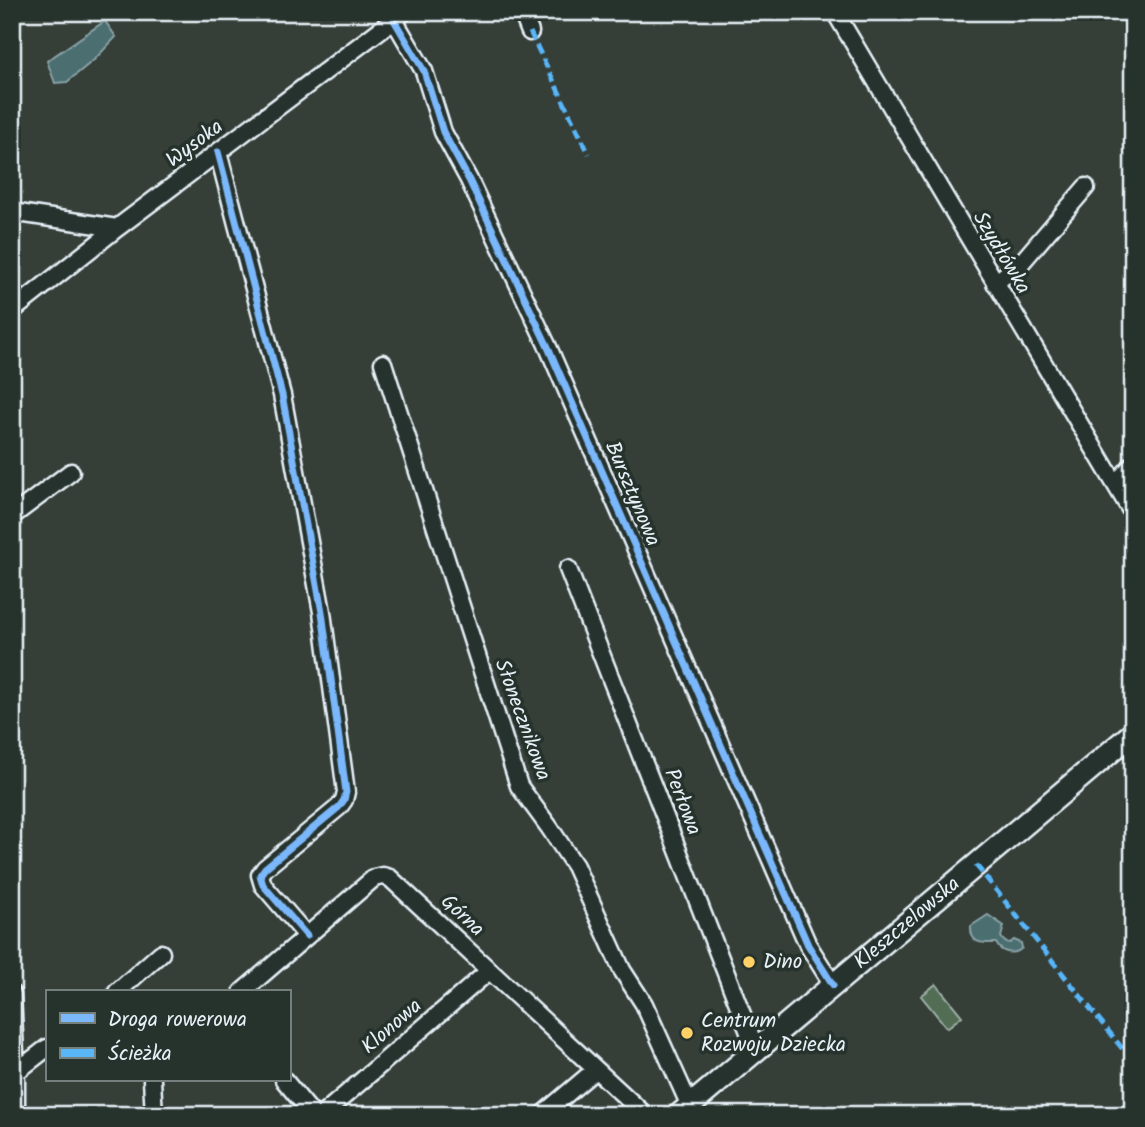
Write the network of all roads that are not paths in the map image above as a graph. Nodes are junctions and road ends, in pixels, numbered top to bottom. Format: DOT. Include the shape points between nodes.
graph roads {
  1 [pos="522,12"];
  2 [pos="835,12"];
  3 [pos="399,16"];
  4 [pos="530,32"];
  5 [pos="218,152"];
  6 [pos="1086,187"];
  7 [pos="12,212"];
  8 [pos="117,228"];
  9 [pos="995,283"];
  10 [pos="12,311"];
  11 [pos="383,363"];
  12 [pos="1133,464"];
  13 [pos="71,472"];
  14 [pos="1116,484"];
  15 [pos="1133,514"];
  16 [pos="12,516"];
  17 [pos="568,569"];
  18 [pos="1133,733"];
  19 [pos="307,936"];
  20 [pos="161,953"];
  21 [pos="489,971"];
  22 [pos="833,985"];
  23 [pos="119,990"];
  24 [pos="244,990"];
  25 [pos="12,994"];
  26 [pos="46,1049"];
  27 [pos="757,1050"];
  28 [pos="595,1070"];
  29 [pos="16,1072"];
  30 [pos="152,1082"];
  31 [pos="286,1082"];
  32 [pos="685,1110"];
  33 [pos="16,1115"];
  34 [pos="154,1115"];
  35 [pos="313,1115"];
  36 [pos="322,1115"];
  37 [pos="542,1115"];
  38 [pos="645,1115"];
  1 -- 4 [label="street"];
  2 -- 9 [label="street, Szydłówka"];
  3 -- 5 [label="street, Wysoka"];
  3 -- 22 [label="street, Bursztynowa" via="424,71 443,132 554,360 808,945"];
  5 -- 8 [label="street, Wysoka"];
  5 -- 19 [label="street" via="282,395 322,612 346,792 339,807 260,875 263,885"];
  6 -- 9 [label="street" via="1021,264"];
  7 -- 8 [label="street"];
  8 -- 10 [label="street, Wysoka"];
  9 -- 14 [label="street, Szydłówka"];
  11 -- 32 [label="street, Słonecznikowa" via="519,786 575,866 622,970 644,1004"];
  12 -- 14 [label="street"];
  13 -- 16 [label="street"];
  14 -- 15 [label="street, Szydłówka"];
  17 -- 27 [label="street, Perłowa"];
  18 -- 22 [label="main road, Kleszczelowska"];
  19 -- 21 [label="street, Górna" via="374,878 383,876"];
  19 -- 24 [label="street, Górna"];
  20 -- 23 [label="street"];
  21 -- 28 [label="street, Górna"];
  21 -- 36 [label="street, Klonowa"];
  22 -- 27 [label="main road, Kleszczelowska"];
  25 -- 29 [label="street"];
  26 -- 29 [label="street"];
  27 -- 32 [label="main road, Kleszczelowska"];
  28 -- 37 [label="street"];
  28 -- 38 [label="street, Górna"];
  29 -- 33 [label="street"];
  30 -- 34 [label="street"];
  31 -- 35 [label="street"];
}
